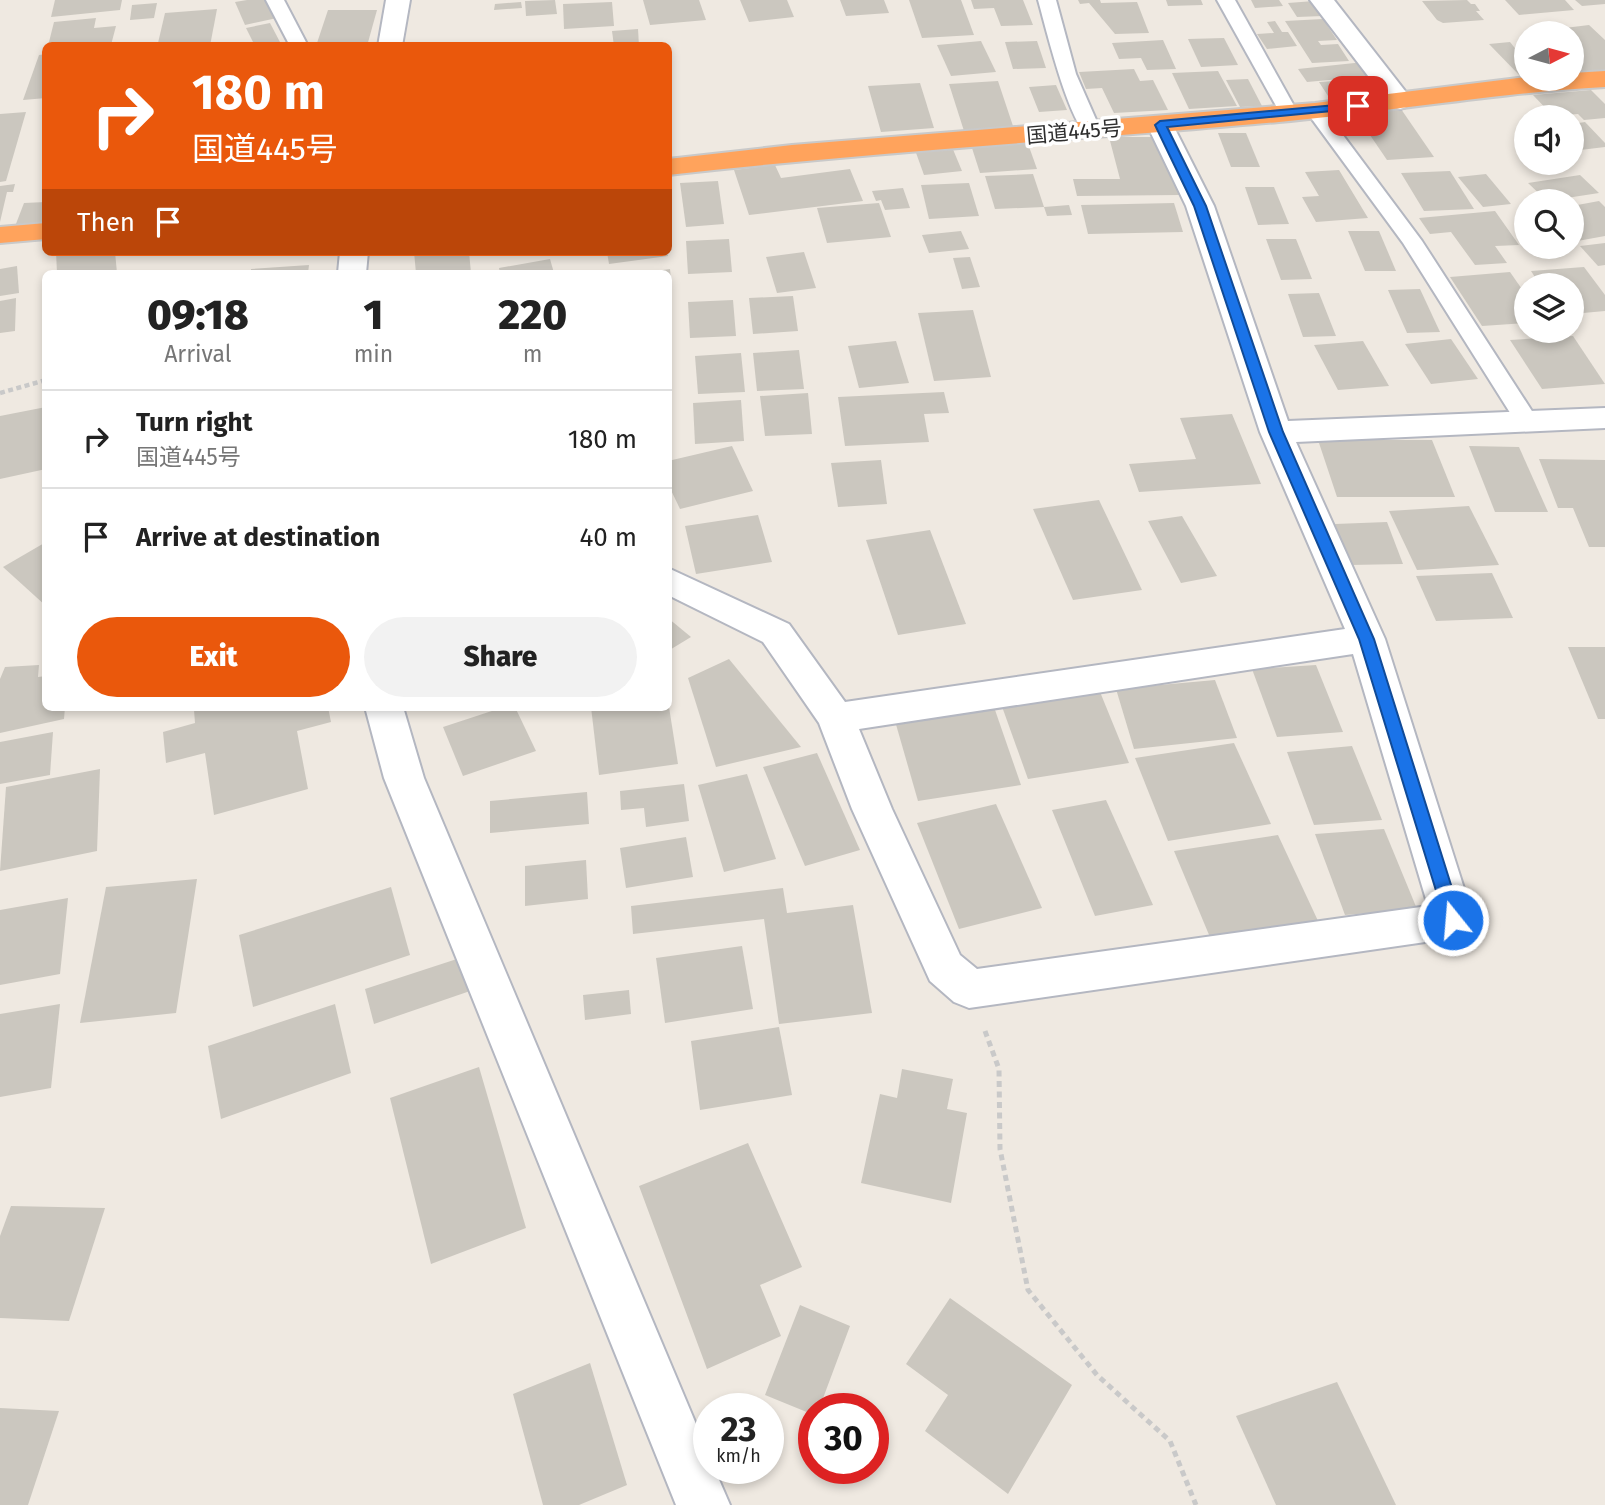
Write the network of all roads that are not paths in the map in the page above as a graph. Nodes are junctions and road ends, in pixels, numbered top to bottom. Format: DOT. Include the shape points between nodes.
graph roads {
  1 [pos="275,0"];
  2 [pos="398,0"];
  3 [pos="1047,0"];
  4 [pos="1226,0"];
  5 [pos="1322,0"];
  6 [pos="297,42"];
  7 [pos="391,42"];
  8 [pos="1605,79"];
  9 [pos="1401,101"];
  10 [pos="1302,112"];
  11 [pos="1160,125"];
  12 [pos="1091,131"];
  13 [pos="672,167"];
  14 [pos="42,231"];
  15 [pos="0,235"];
  16 [pos="1605,418"];
  17 [pos="1527,422"];
  18 [pos="1276,432"];
  19 [pos="672,582"];
  20 [pos="1367,639"];
  21 [pos="385,711"];
  22 [pos="836,718"];
  23 [pos="703,1505"];
  1 -- 6 [label="lane"];
  2 -- 7 [label="street"];
  3 -- 12 [label="lane" via="1067,74"];
  4 -- 10 [label="lane"];
  5 -- 9 [label="street"];
  8 -- 9 [label="highway, 国道445号"];
  9 -- 10 [label="highway, 国道445号"];
  10 -- 11 [label="highway, 国道445号"];
  10 -- 17 [label="lane" via="1412,241"];
  11 -- 12 [label="highway, 国道445号"];
  11 -- 18 [label="street" via="1200,206"];
  12 -- 13 [label="highway, 国道445号"];
  14 -- 15 [label="highway"];
  16 -- 17 [label="street"];
  17 -- 18 [label="street"];
  18 -- 20 [label="street"];
  19 -- 22 [label="street" via="776,633"];
  20 -- 22 [label="street"];
  20 -- 22 [label="street" via="1453,920 969,989 945,968"];
  21 -- 23 [label="street" via="404,778"];
}
